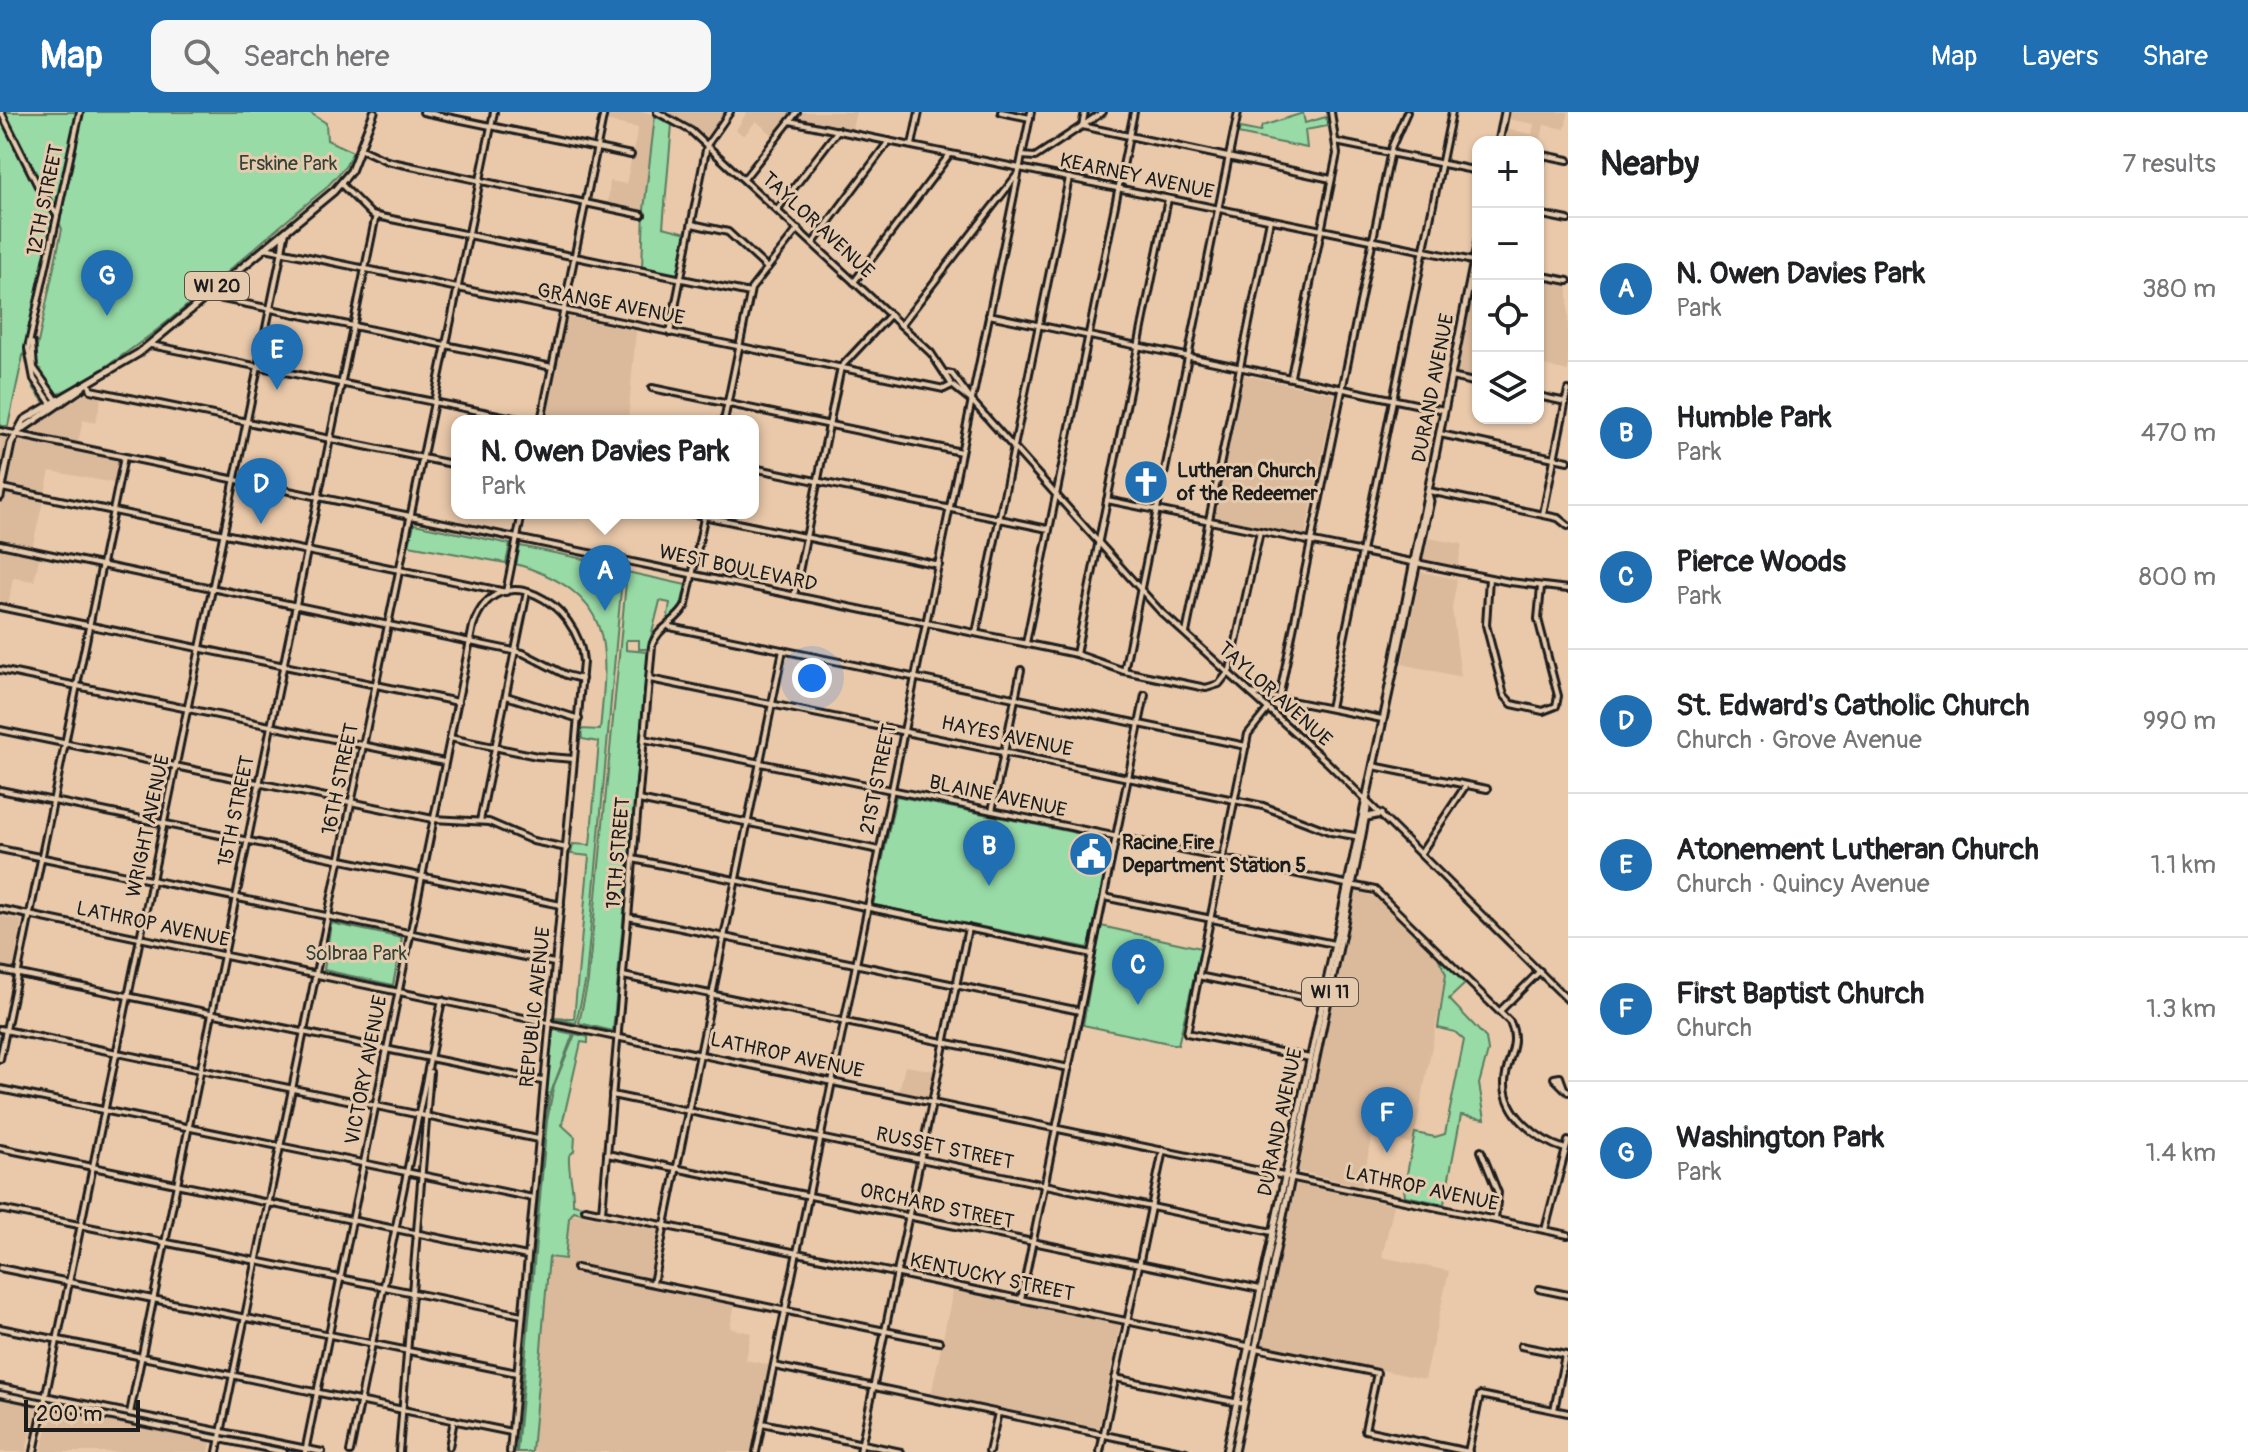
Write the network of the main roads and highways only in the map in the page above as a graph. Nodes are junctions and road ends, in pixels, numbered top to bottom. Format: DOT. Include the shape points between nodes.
graph roads {
  1 [pos="374,112"];
  2 [pos="1505,112"];
  3 [pos="1500,136"];
  4 [pos="1472,280"];
  5 [pos="82,388"];
  6 [pos="53,400"];
  7 [pos="40,418"];
  8 [pos="14,434"];
  9 [pos="1,488"];
  10 [pos="0,497"];
  11 [pos="1366,800"];
  12 [pos="1381,814"];
  13 [pos="1366,817"];
  14 [pos="1349,885"];
  15 [pos="1289,1176"];
  16 [pos="1272,1232"];
  17 [pos="1277,1245"];
  18 [pos="1226,1452"];
  19 [pos="1234,1452"];
  1 -- 5 [label="main road, WI 20" via="341,184 149,345"];
  2 -- 3 [label="main road"];
  4 -- 11 [label="main road, DURAND AVENUE / WI 11"];
  5 -- 6 [label="main road, WI 20"];
  5 -- 7 [label="main road, WI 20"];
  6 -- 7 [label="main road"];
  6 -- 8 [label="main road, WI 20"];
  7 -- 8 [label="main road, WI 20"];
  8 -- 9 [label="main road"];
  9 -- 10 [label="main road"];
  11 -- 13 [label="main road, DURAND AVENUE / WI 11"];
  11 -- 14 [label="main road, DURAND AVENUE / WI 11"];
  12 -- 13 [label="main road"];
  13 -- 14 [label="main road, DURAND AVENUE / WI 11"];
  14 -- 15 [label="main road, DURAND AVENUE / WI 11"];
  14 -- 15 [label="main road, DURAND AVENUE / WI 11"];
  15 -- 16 [label="main road, DURAND AVENUE / WI 11"];
  15 -- 17 [label="main road, DURAND AVENUE / WI 11"];
  16 -- 17 [label="main road"];
  16 -- 18 [label="main road, DURAND AVENUE / WI 11"];
  17 -- 19 [label="main road, DURAND AVENUE / WI 11"];
}
